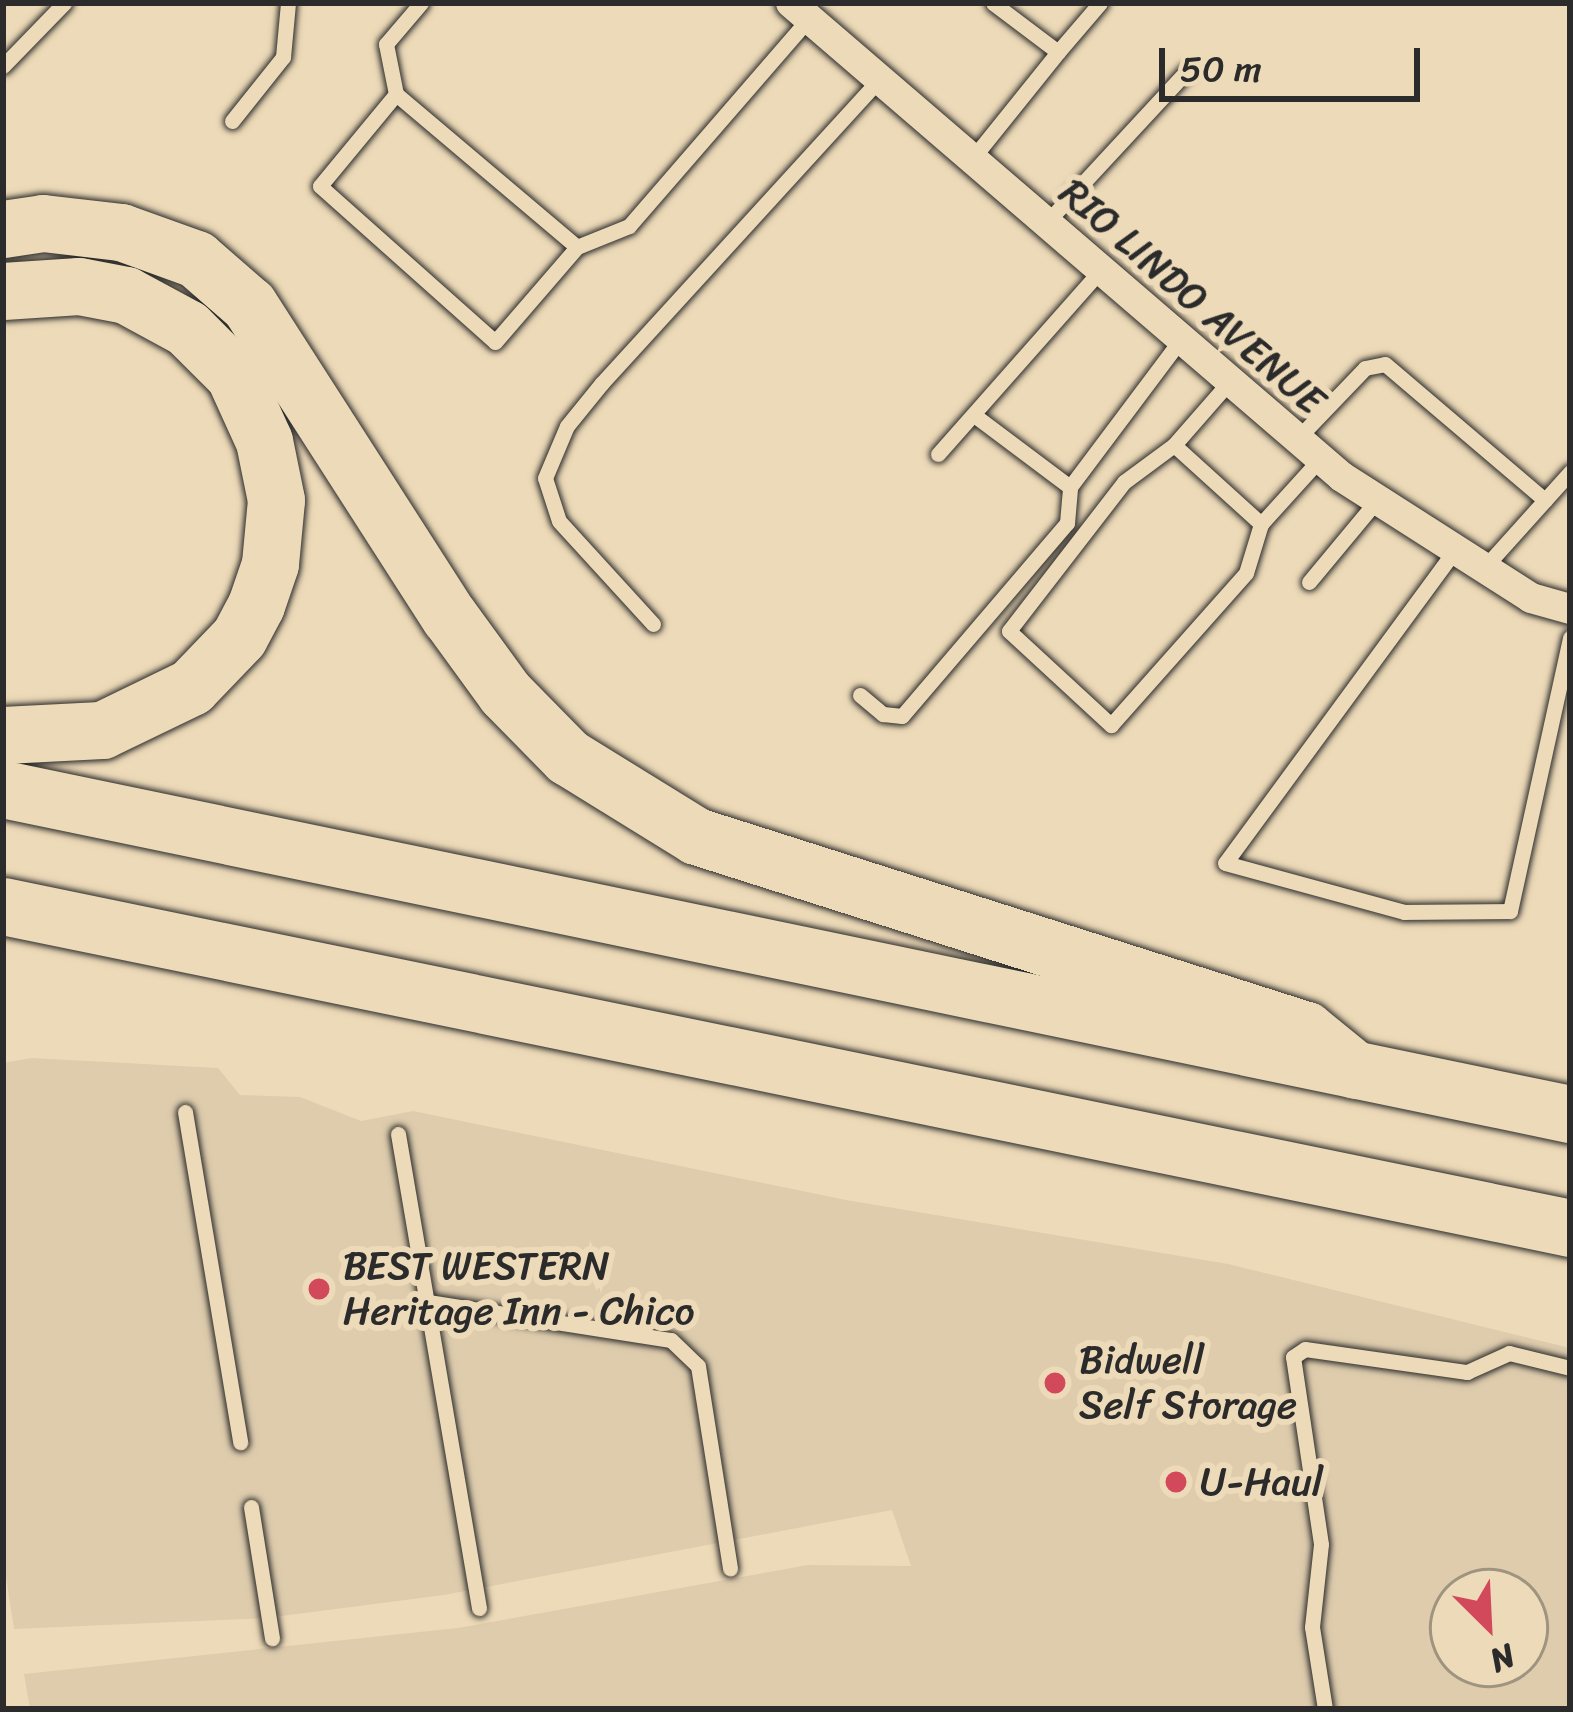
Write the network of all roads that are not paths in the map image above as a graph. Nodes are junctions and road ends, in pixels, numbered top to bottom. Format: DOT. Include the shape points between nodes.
graph roads {
  1 [pos="64,3"];
  2 [pos="288,3"];
  3 [pos="421,3"];
  4 [pos="993,3"];
  5 [pos="1100,3"];
  6 [pos="800,10"];
  7 [pos="1058,52"];
  8 [pos="3,66"];
  9 [pos="1187,71"];
  10 [pos="880,80"];
  11 [pos="396,94"];
  12 [pos="232,121"];
  13 [pos="972,159"];
  14 [pos="1046,223"];
  15 [pos="3,229"];
  16 [pos="577,248"];
  17 [pos="1101,271"];
  18 [pos="3,291"];
  19 [pos="1181,339"];
  20 [pos="1230,381"];
  21 [pos="974,415"];
  22 [pos="1174,445"];
  23 [pos="1309,449"];
  24 [pos="938,454"];
  25 [pos="1570,472"];
  26 [pos="1070,488"];
  27 [pos="1377,500"];
  28 [pos="1545,500"];
  29 [pos="1261,524"];
  30 [pos="1455,550"];
  31 [pos="1043,552"];
  32 [pos="1062,565"];
  33 [pos="1484,568"];
  34 [pos="1309,582"];
  35 [pos="1570,609"];
  36 [pos="653,624"];
  37 [pos="1570,638"];
  38 [pos="860,695"];
  39 [pos="3,735"];
  40 [pos="3,789"];
  41 [pos="3,906"];
  42 [pos="3,945"];
  43 [pos="462,1002"];
  44 [pos="1355,1070"];
  45 [pos="185,1112"];
  46 [pos="1570,1114"];
  47 [pos="398,1134"];
  48 [pos="1570,1228"];
  49 [pos="428,1302"];
  50 [pos="1570,1368"];
  51 [pos="240,1442"];
  52 [pos="250,1507"];
  53 [pos="730,1568"];
  54 [pos="479,1608"];
  55 [pos="272,1638"];
  56 [pos="1325,1709"];
  1 -- 8 [label="lane"];
  2 -- 12 [label="lane" via="284,57"];
  3 -- 11 [label="lane" via="386,44"];
  4 -- 7 [label="lane"];
  5 -- 7 [label="lane"];
  6 -- 10 [label="street, RIO LINDO AVENUE"];
  6 -- 16 [label="lane" via="629,226"];
  7 -- 13 [label="lane"];
  9 -- 14 [label="lane"];
  10 -- 13 [label="street, RIO LINDO AVENUE"];
  10 -- 36 [label="lane" via="602,383 545,478 559,521"];
  11 -- 16 [label="lane"];
  11 -- 16 [label="lane" via="320,186 495,342"];
  13 -- 14 [label="street, RIO LINDO AVENUE"];
  14 -- 17 [label="street, RIO LINDO AVENUE"];
  15 -- 44 [label="highway" via="43,223 121,232 196,259 249,305 449,616 505,693 568,757 696,836 1306,1030"];
  17 -- 19 [label="street, RIO LINDO AVENUE"];
  17 -- 21 [label="lane"];
  18 -- 39 [label="highway" via="79,286 127,295 187,328 234,375 264,441 276,500 270,564 256,605 204,676 163,705 102,730"];
  19 -- 20 [label="street, RIO LINDO AVENUE"];
  19 -- 26 [label="lane"];
  20 -- 22 [label="lane"];
  20 -- 23 [label="street, RIO LINDO AVENUE"];
  21 -- 24 [label="lane"];
  21 -- 26 [label="lane"];
  22 -- 29 [label="lane"];
  22 -- 32 [label="lane" via="1124,482"];
  23 -- 27 [label="street, RIO LINDO AVENUE"];
  23 -- 28 [label="lane" via="1365,368 1385,364"];
  23 -- 29 [label="lane"];
  25 -- 28 [label="lane"];
  26 -- 31 [label="lane" via="1066,524"];
  27 -- 30 [label="street, RIO LINDO AVENUE"];
  27 -- 34 [label="lane"];
  28 -- 33 [label="lane"];
  29 -- 32 [label="lane" via="1246,573 1111,725 1010,631"];
  30 -- 33 [label="street, RIO LINDO AVENUE"];
  30 -- 37 [label="lane" via="1225,863 1404,912 1510,911"];
  31 -- 32 [label="lane"];
  31 -- 38 [label="lane" via="902,716 884,714"];
  33 -- 35 [label="street, RIO LINDO AVENUE" via="1531,598"];
  40 -- 44 [label="highway"];
  41 -- 43 [label="highway"];
  42 -- 43 [label="highway" via="336,1003"];
  43 -- 48 [label="highway"];
  44 -- 46 [label="highway"];
  45 -- 51 [label="lane"];
  47 -- 49 [label="lane"];
  49 -- 53 [label="lane" via="671,1340 698,1366"];
  49 -- 54 [label="lane"];
  50 -- 56 [label="lane" via="1509,1353 1467,1372 1305,1349 1293,1357 1321,1544 1312,1627"];
  52 -- 55 [label="lane"];
}
